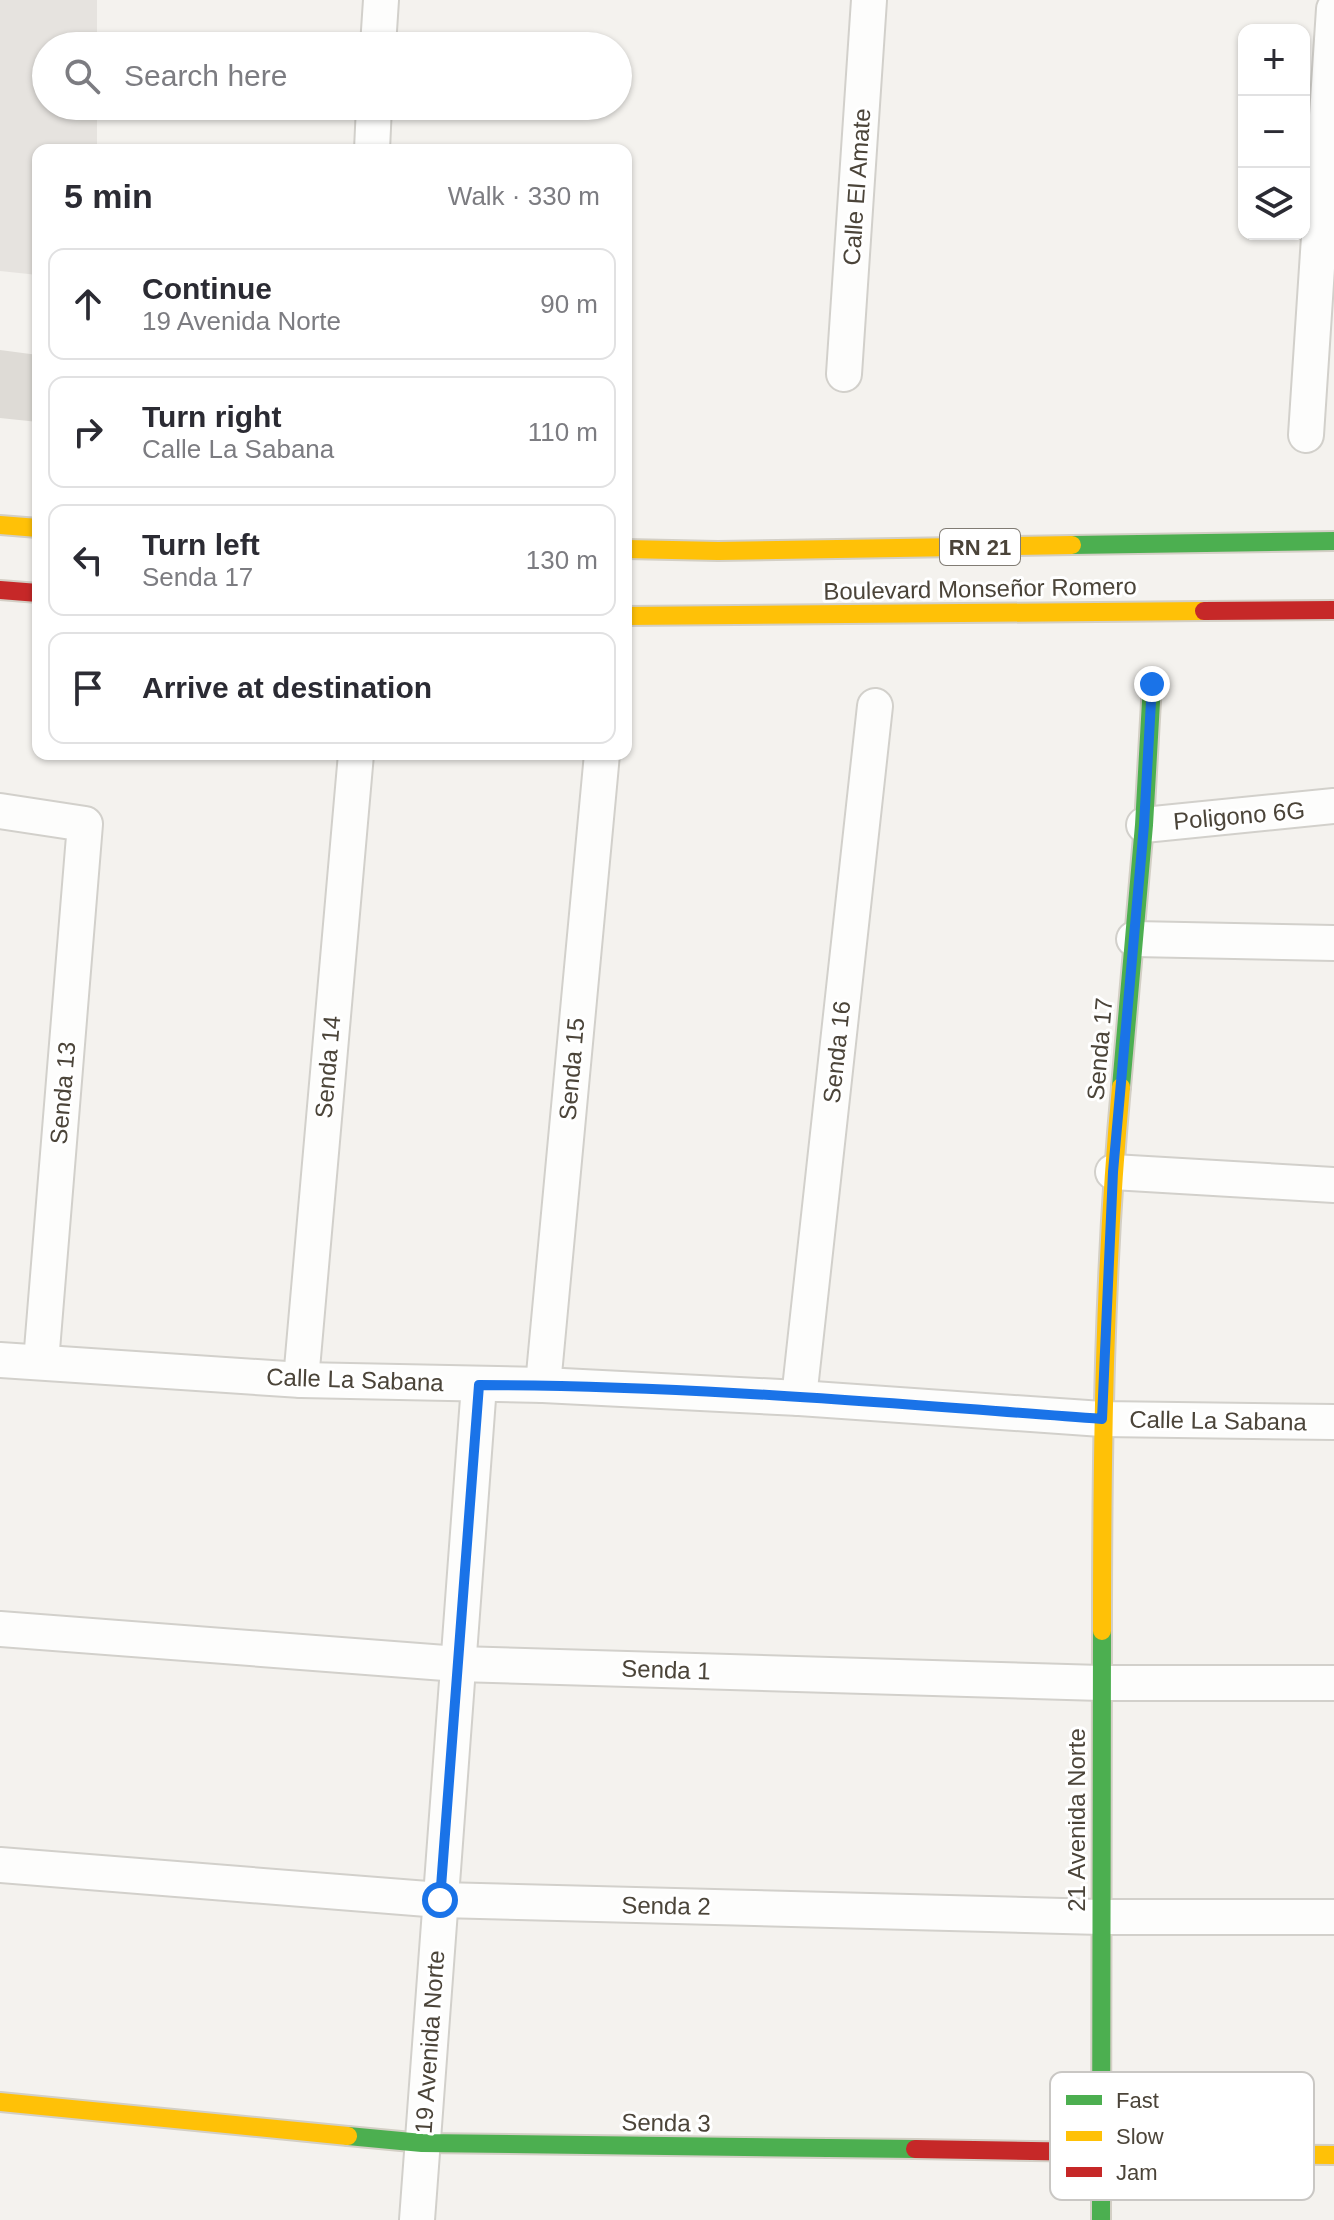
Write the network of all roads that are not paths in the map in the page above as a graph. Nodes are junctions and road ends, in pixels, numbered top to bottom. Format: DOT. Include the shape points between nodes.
graph roads {
  1 [pos="381,0"];
  2 [pos="869,0"];
  3 [pos="1334,9"];
  4 [pos="379,32"];
  5 [pos="373,120"];
  6 [pos="372,144"];
  7 [pos="844,374"];
  8 [pos="1306,435"];
  9 [pos="0,525"];
  10 [pos="32,528"];
  11 [pos="1334,541"];
  12 [pos="632,549"];
  13 [pos="0,590"];
  14 [pos="32,593"];
  15 [pos="1334,610"];
  16 [pos="632,616"];
  17 [pos="1152,684"];
  18 [pos="875,706"];
  19 [pos="355,760"];
  20 [pos="601,760"];
  21 [pos="1334,806"];
  22 [pos="0,811"];
  23 [pos="1144,825"];
  24 [pos="1134,939"];
  25 [pos="1334,943"];
  26 [pos="1113,1172"];
  27 [pos="1334,1185"];
  28 [pos="0,1360"];
  29 [pos="41,1362"];
  30 [pos="301,1380"];
  31 [pos="479,1385"];
  32 [pos="543,1385"];
  33 [pos="799,1398"];
  34 [pos="1102,1419"];
  35 [pos="1334,1422"];
  36 [pos="0,1629"];
  37 [pos="458,1664"];
  38 [pos="1101,1683"];
  39 [pos="1334,1683"];
  40 [pos="0,1865"];
  41 [pos="440,1900"];
  42 [pos="1101,1917"];
  43 [pos="1334,1917"];
  44 [pos="1101,2072"];
  45 [pos="0,2102"];
  46 [pos="422,2143"];
  47 [pos="1050,2152"];
  48 [pos="1314,2155"];
  49 [pos="1334,2155"];
  50 [pos="417,2220"];
  1 -- 4 [label="street"];
  2 -- 7 [label="street, Calle El Amate"];
  3 -- 8 [label="street"];
  5 -- 6 [label="street"];
  9 -- 10 [label="main road"];
  11 -- 12 [label="main road, Boulevard Monseñor Romero / RN 21"];
  13 -- 14 [label="main road"];
  15 -- 16 [label="main road, Boulevard Monseñor Romero"];
  17 -- 23 [label="main road, Senda 17"];
  18 -- 33 [label="street, Senda 16"];
  19 -- 30 [label="street, Senda 14"];
  20 -- 32 [label="street, Senda 15"];
  21 -- 23 [label="street, Poligono 6G"];
  22 -- 29 [label="street, Senda 13" via="85,824"];
  23 -- 24 [label="main road, Senda 17"];
  24 -- 25 [label="street"];
  24 -- 26 [label="main road, Senda 17"];
  26 -- 27 [label="street"];
  26 -- 34 [label="main road, Senda 17"];
  28 -- 29 [label="street, Calle La Sabana"];
  29 -- 30 [label="street, Calle La Sabana"];
  30 -- 31 [label="street, Calle La Sabana"];
  31 -- 32 [label="street, Calle La Sabana"];
  31 -- 37 [label="street, 19 Avenida Norte"];
  32 -- 33 [label="street, Calle La Sabana"];
  33 -- 34 [label="street, Calle La Sabana"];
  34 -- 35 [label="street, Calle La Sabana"];
  34 -- 38 [label="main road, 21 Avenida Norte"];
  36 -- 37 [label="street, Senda 1"];
  37 -- 38 [label="street, Senda 1"];
  37 -- 41 [label="street, 19 Avenida Norte"];
  38 -- 39 [label="street, Senda 1"];
  38 -- 42 [label="main road, 21 Avenida Norte"];
  40 -- 41 [label="street, Senda 2"];
  41 -- 42 [label="street, Senda 2"];
  41 -- 46 [label="street, 19 Avenida Norte"];
  42 -- 43 [label="street, Senda 2"];
  42 -- 44 [label="main road, 21 Avenida Norte"];
  45 -- 46 [label="main road, Senda 3"];
  46 -- 47 [label="main road, Senda 3"];
  46 -- 50 [label="street, 19 Avenida Norte"];
  48 -- 49 [label="main road, Senda 3"];
}
